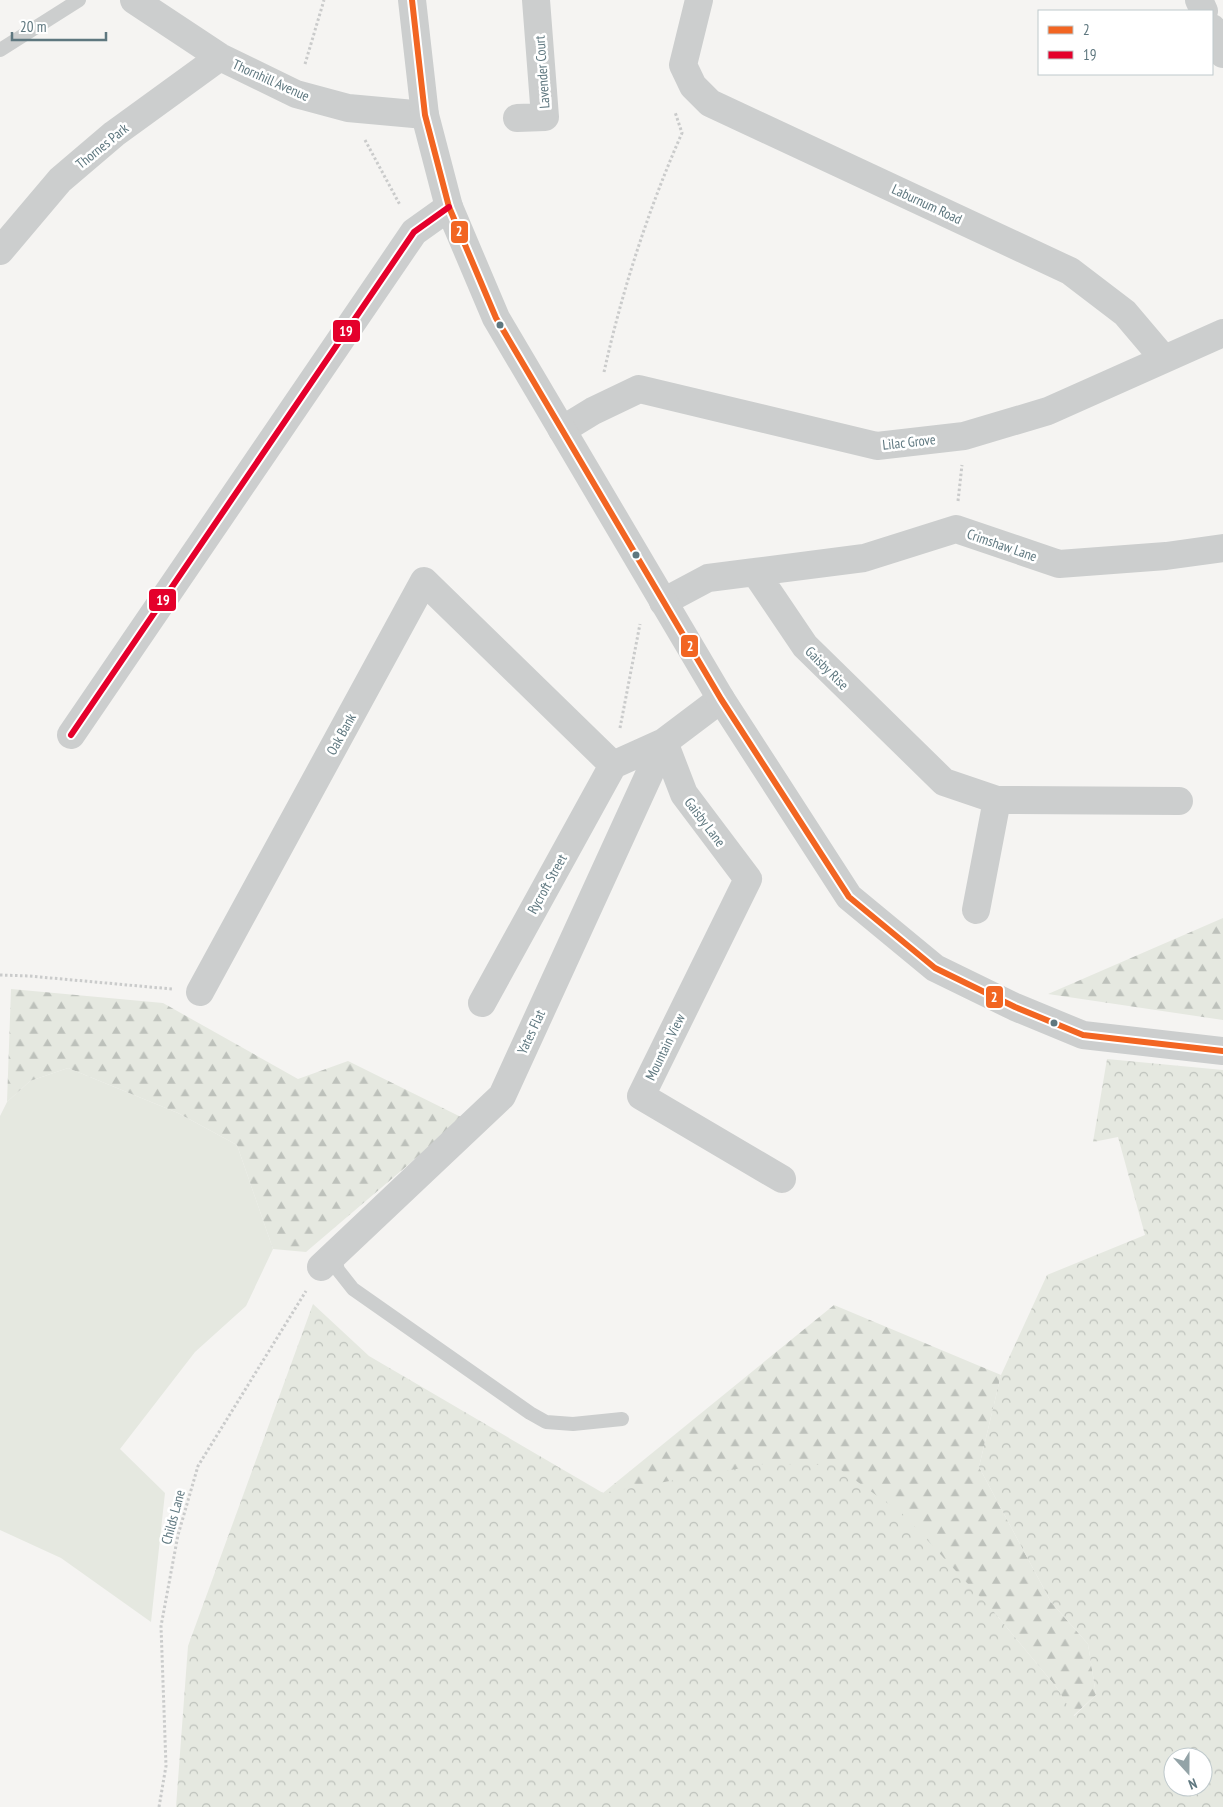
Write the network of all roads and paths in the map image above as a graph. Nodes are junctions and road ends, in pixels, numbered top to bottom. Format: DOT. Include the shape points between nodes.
graph roads {
  1 [pos="80,0"];
  2 [pos="134,0"];
  3 [pos="324,0"];
  4 [pos="412,0"];
  5 [pos="536,0"];
  6 [pos="699,0"];
  7 [pos="1213,30"];
  8 [pos="0,50"];
  9 [pos="1223,54"];
  10 [pos="220,57"];
  11 [pos="684,65"];
  12 [pos="296,94"];
  13 [pos="348,108"];
  14 [pos="425,115"];
  15 [pos="517,118"];
  16 [pos="449,207"];
  17 [pos="414,232"];
  18 [pos="0,251"];
  19 [pos="1223,333"];
  20 [pos="1164,359"];
  21 [pos="593,411"];
  22 [pos="562,430"];
  23 [pos="964,436"];
  24 [pos="956,529"];
  25 [pos="1223,548"];
  26 [pos="755,572"];
  27 [pos="662,602"];
  28 [pos="721,699"];
  29 [pos="71,735"];
  30 [pos="664,742"];
  31 [pos="613,765"];
  32 [pos="997,800"];
  33 [pos="1179,801"];
  34 [pos="748,879"];
  35 [pos="976,910"];
  36 [pos="0,975"];
  37 [pos="200,992"];
  38 [pos="482,1003"];
  39 [pos="1223,1051"];
  40 [pos="782,1179"];
  41 [pos="327,1262"];
  42 [pos="622,1419"];
  43 [pos="159,1807"];
  1 -- 8 [label="lane"];
  2 -- 10 [label="street, Thornhill Avenue"];
  3 -- 12 [label="path"];
  4 -- 14 [label="street"];
  5 -- 15 [label="street, Lavender Court" via="545,117"];
  6 -- 11 [label="street"];
  7 -- 9 [label="street"];
  10 -- 12 [label="street, Thornhill Avenue"];
  10 -- 18 [label="street, Thornes Park" via="114,134 60,180"];
  11 -- 20 [label="street, Laburnum Road" via="693,86 710,103 1070,271 1125,312"];
  11 -- 21 [label="path" via="672,87 673,106 682,133 664,175 626,289"];
  12 -- 13 [label="street, Thornhill Avenue"];
  13 -- 14 [label="street, Thornhill Avenue"];
  13 -- 17 [label="path"];
  14 -- 16 [label="street"];
  16 -- 17 [label="street"];
  16 -- 22 [label="street" via="496,318"];
  17 -- 29 [label="street"];
  19 -- 20 [label="street, Lilac Grove"];
  20 -- 23 [label="street, Lilac Grove" via="1048,411"];
  21 -- 22 [label="street, Lilac Grove"];
  21 -- 23 [label="street, Lilac Grove" via="638,389 877,446"];
  22 -- 27 [label="street"];
  23 -- 24 [label="path"];
  24 -- 25 [label="street, Crimshaw Lane" via="1059,564"];
  24 -- 26 [label="street, Crimshaw Lane" via="864,558"];
  26 -- 27 [label="street" via="708,578"];
  26 -- 32 [label="street, Gaisby Rise" via="805,646 944,782"];
  27 -- 28 [label="street"];
  27 -- 31 [label="path" via="642,618"];
  28 -- 30 [label="street"];
  28 -- 39 [label="street" via="849,897 935,968 1015,1007 1083,1035"];
  30 -- 31 [label="street"];
  30 -- 34 [label="street, Gaisby Lane" via="684,794"];
  30 -- 41 [label="street, Yates Flat" via="502,1096"];
  31 -- 37 [label="street, Oak Bank" via="424,581"];
  31 -- 38 [label="street, Rycroft Street"];
  32 -- 33 [label="street, Gaisby Rise"];
  32 -- 35 [label="street"];
  34 -- 40 [label="street, Mountain View" via="641,1096"];
  36 -- 37 [label="path"];
  41 -- 42 [label="lane" via="353,1289 546,1422 573,1424"];
  41 -- 43 [label="path, Childs Lane" via="198,1466 178,1535 161,1626 166,1766"];
}
